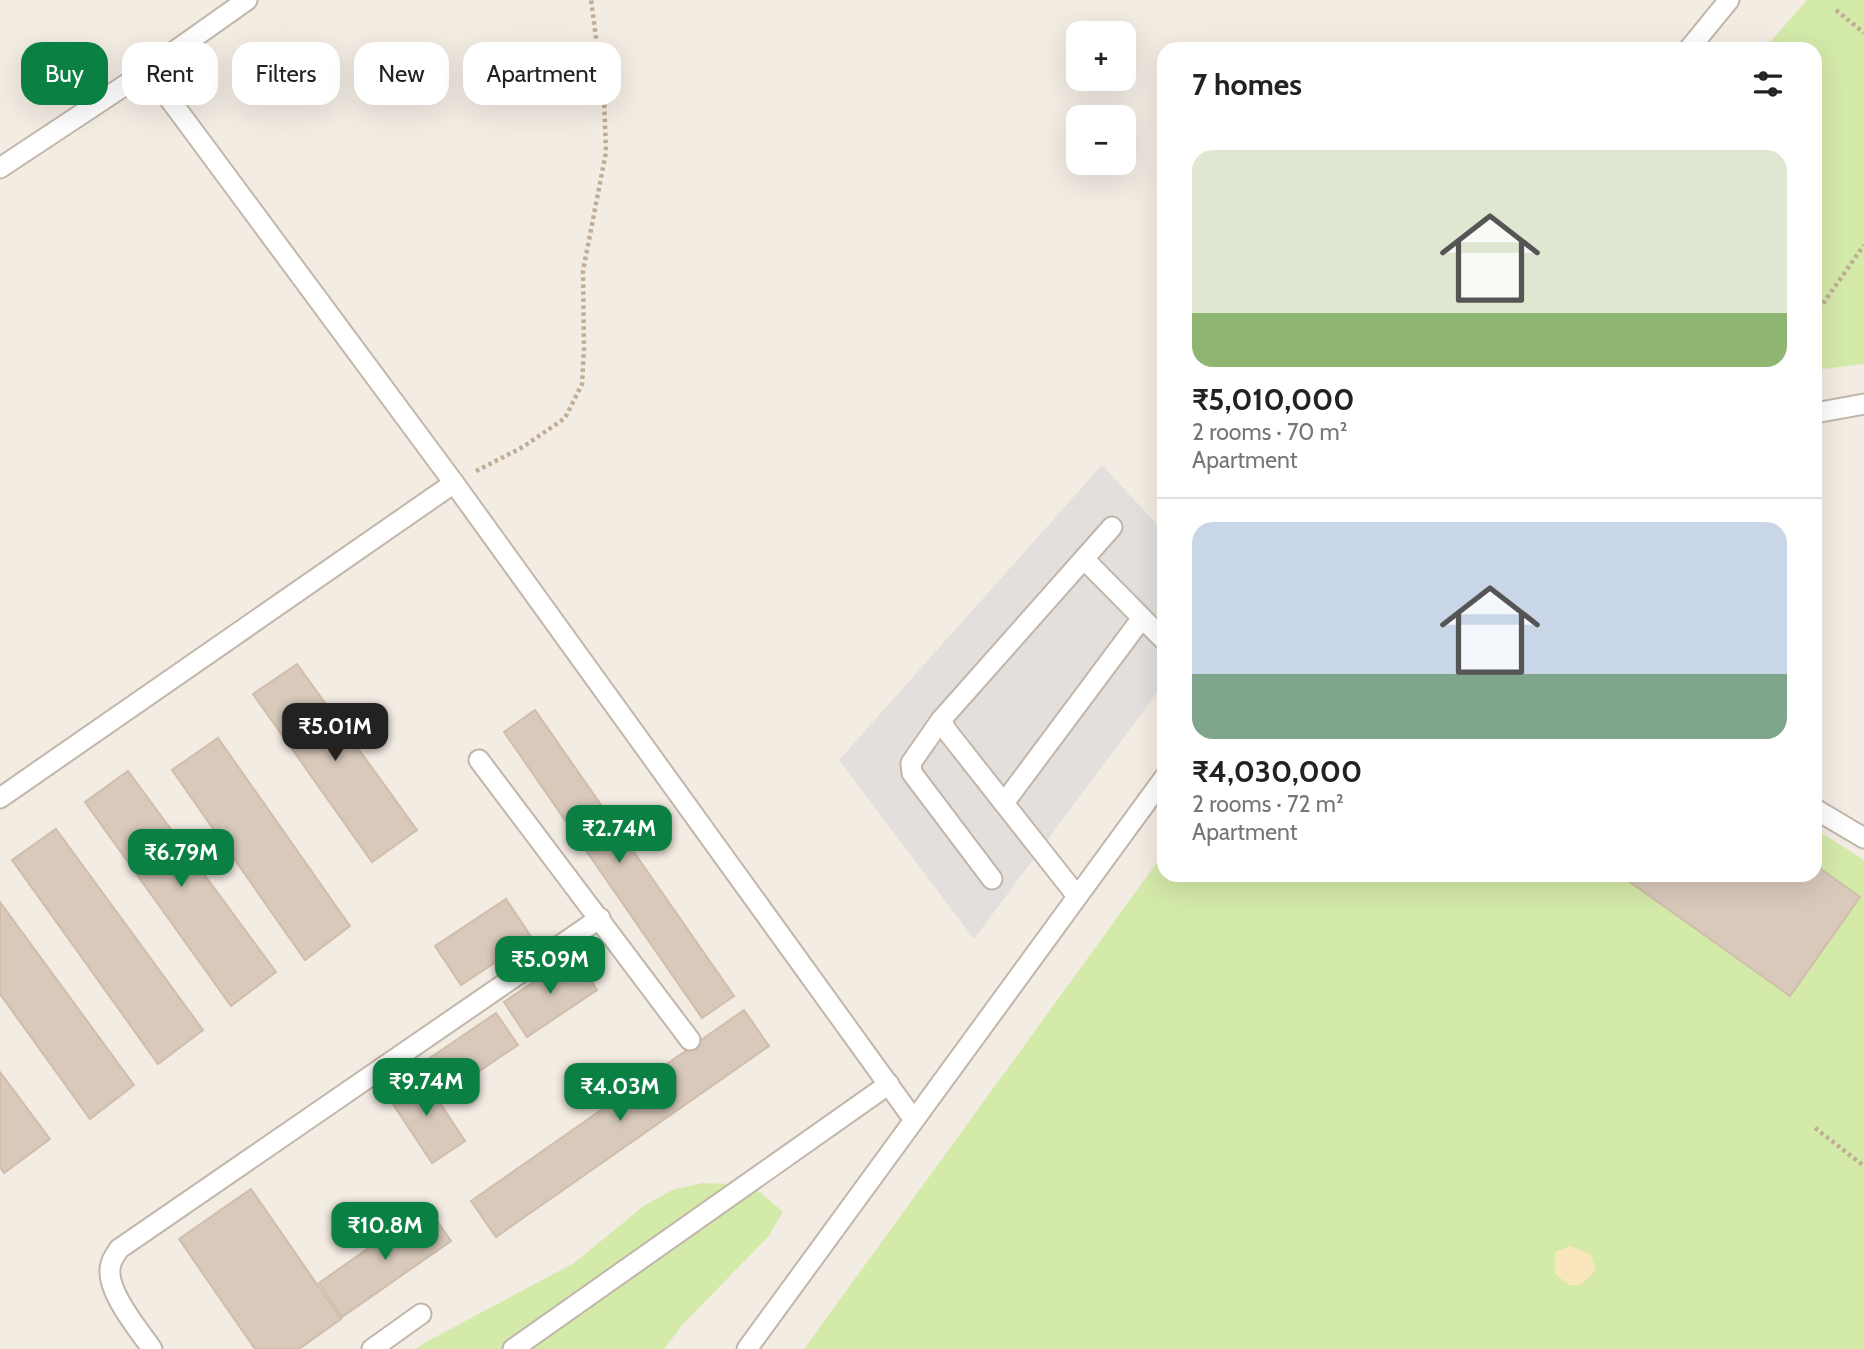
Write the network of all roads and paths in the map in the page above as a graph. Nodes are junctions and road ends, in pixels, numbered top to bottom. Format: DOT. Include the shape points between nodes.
graph roads {
  1 [pos="247,0"];
  2 [pos="591,0"];
  3 [pos="1729,0"];
  4 [pos="1836,10"];
  5 [pos="1864,33"];
  6 [pos="188,42"];
  7 [pos="1695,42"];
  8 [pos="122,87"];
  9 [pos="174,105"];
  10 [pos="0,168"];
  11 [pos="1864,245"];
  12 [pos="1822,305"];
  13 [pos="1864,404"];
  14 [pos="1822,412"];
  15 [pos="454,483"];
  16 [pos="1112,527"];
  17 [pos="1084,559"];
  18 [pos="1142,618"];
  19 [pos="1157,633"];
  20 [pos="941,720"];
  21 [pos="479,760"];
  22 [pos="1157,787"];
  23 [pos="0,798"];
  24 [pos="1003,803"];
  25 [pos="1822,813"];
  26 [pos="1864,838"];
  27 [pos="992,879"];
  28 [pos="1077,896"];
  29 [pos="600,918"];
  30 [pos="690,1040"];
  31 [pos="889,1084"];
  32 [pos="914,1120"];
  33 [pos="1815,1128"];
  34 [pos="1864,1166"];
  35 [pos="421,1314"];
  36 [pos="152,1349"];
  37 [pos="372,1349"];
  38 [pos="513,1349"];
  39 [pos="747,1349"];
  1 -- 6 [label="lane"];
  2 -- 15 [label="path" via="606,152 583,271 582,384 565,418 523,447"];
  3 -- 7 [label="lane"];
  4 -- 5 [label="path"];
  8 -- 10 [label="lane"];
  9 -- 15 [label="lane"];
  11 -- 12 [label="path"];
  13 -- 14 [label="lane"];
  15 -- 23 [label="lane"];
  15 -- 31 [label="lane"];
  16 -- 17 [label="lane"];
  17 -- 18 [label="lane"];
  17 -- 20 [label="lane"];
  18 -- 19 [label="lane"];
  18 -- 24 [label="lane"];
  20 -- 24 [label="lane"];
  20 -- 27 [label="lane" via="911,763 912,773"];
  21 -- 29 [label="lane"];
  22 -- 28 [label="lane"];
  24 -- 28 [label="lane"];
  25 -- 26 [label="lane"];
  28 -- 32 [label="lane"];
  29 -- 30 [label="lane"];
  29 -- 36 [label="lane" via="119,1249 109,1266 111,1282 121,1306"];
  31 -- 32 [label="lane"];
  31 -- 38 [label="lane"];
  32 -- 39 [label="lane"];
  33 -- 34 [label="path"];
  35 -- 37 [label="lane"];
}
